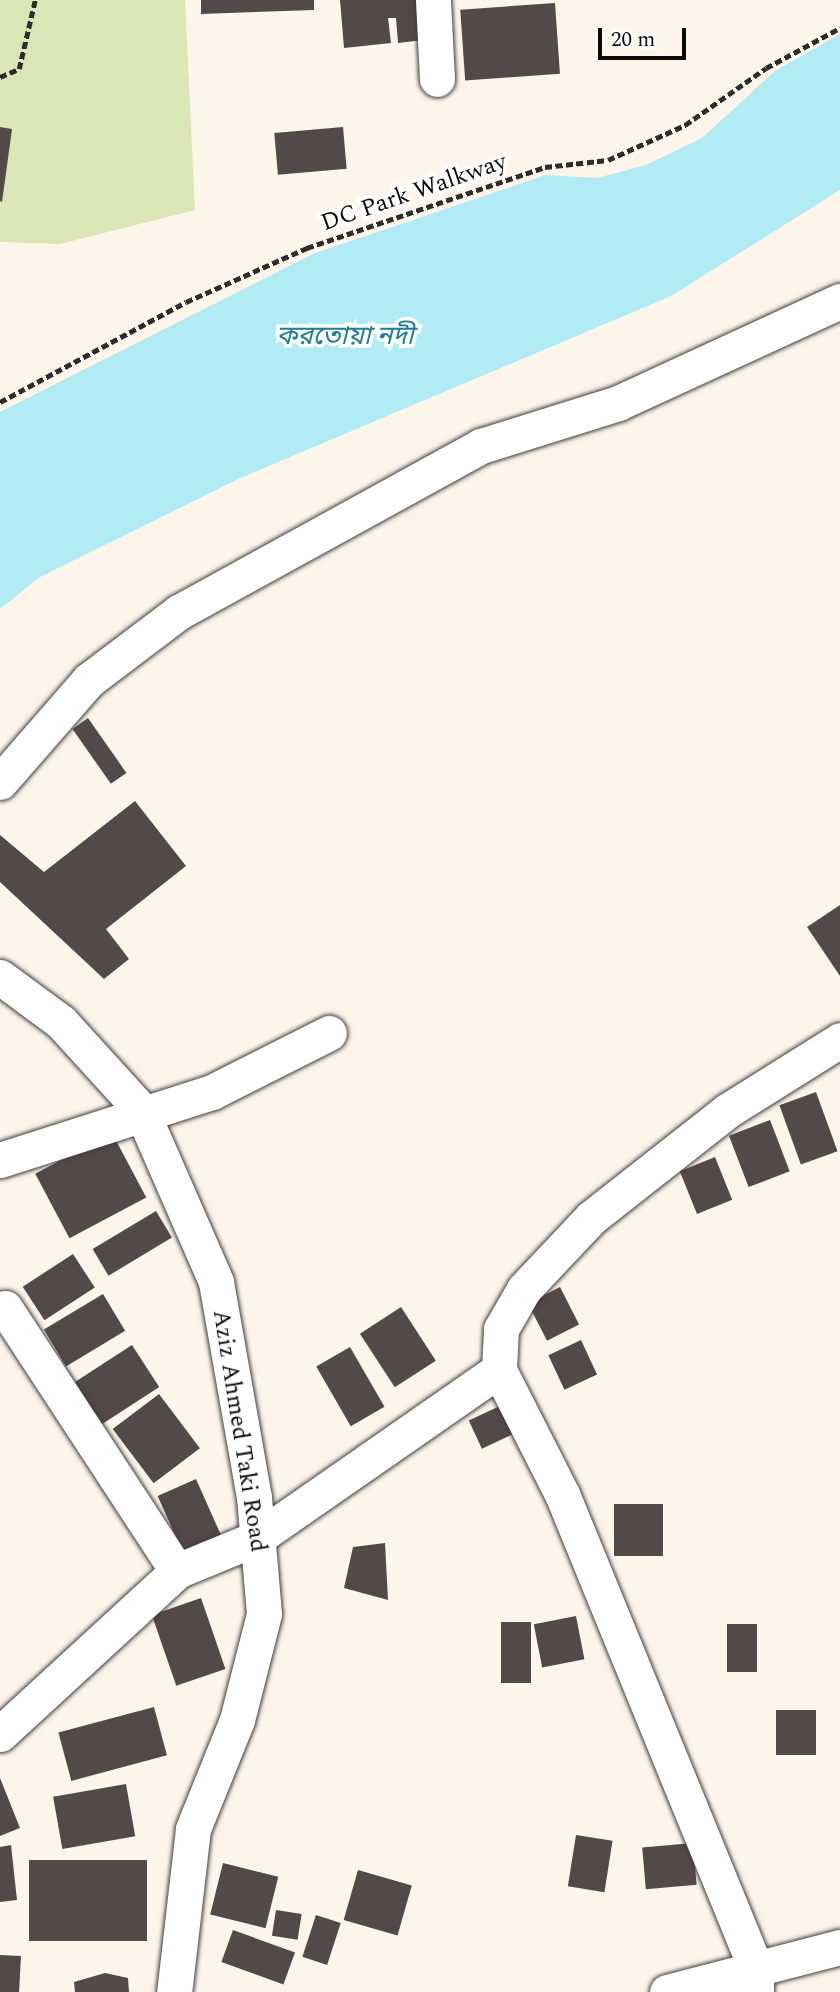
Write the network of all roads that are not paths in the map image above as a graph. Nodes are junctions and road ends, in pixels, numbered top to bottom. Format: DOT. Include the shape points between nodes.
graph roads {
  1 [pos="433,0"];
  2 [pos="437,79"];
  3 [pos="840,301"];
  4 [pos="0,782"];
  5 [pos="0,977"];
  6 [pos="329,1033"];
  7 [pos="840,1040"];
  8 [pos="141,1110"];
  9 [pos="0,1160"];
  10 [pos="5,1308"];
  11 [pos="499,1370"];
  12 [pos="257,1538"];
  13 [pos="177,1570"];
  14 [pos="0,1734"];
  15 [pos="840,1947"];
  16 [pos="756,1980"];
  17 [pos="174,1992"];
  18 [pos="667,1992"];
  1 -- 2 [label="street"];
  3 -- 4 [label="street" via="618,403 481,446 179,612 89,680"];
  5 -- 8 [label="street, Aziz Ahmed Taki Road" via="61,1022"];
  6 -- 8 [label="street" via="212,1092"];
  7 -- 11 [label="street" via="727,1111 591,1218 524,1289 500,1329"];
  8 -- 9 [label="street"];
  8 -- 12 [label="street, Aziz Ahmed Taki Road" via="216,1282"];
  10 -- 13 [label="street"];
  11 -- 12 [label="street"];
  11 -- 16 [label="street" via="562,1494"];
  12 -- 13 [label="street"];
  12 -- 17 [label="street, Aziz Ahmed Taki Road" via="264,1614 237,1720 193,1829"];
  13 -- 14 [label="street"];
  15 -- 16 [label="street"];
  16 -- 18 [label="street"];
}
